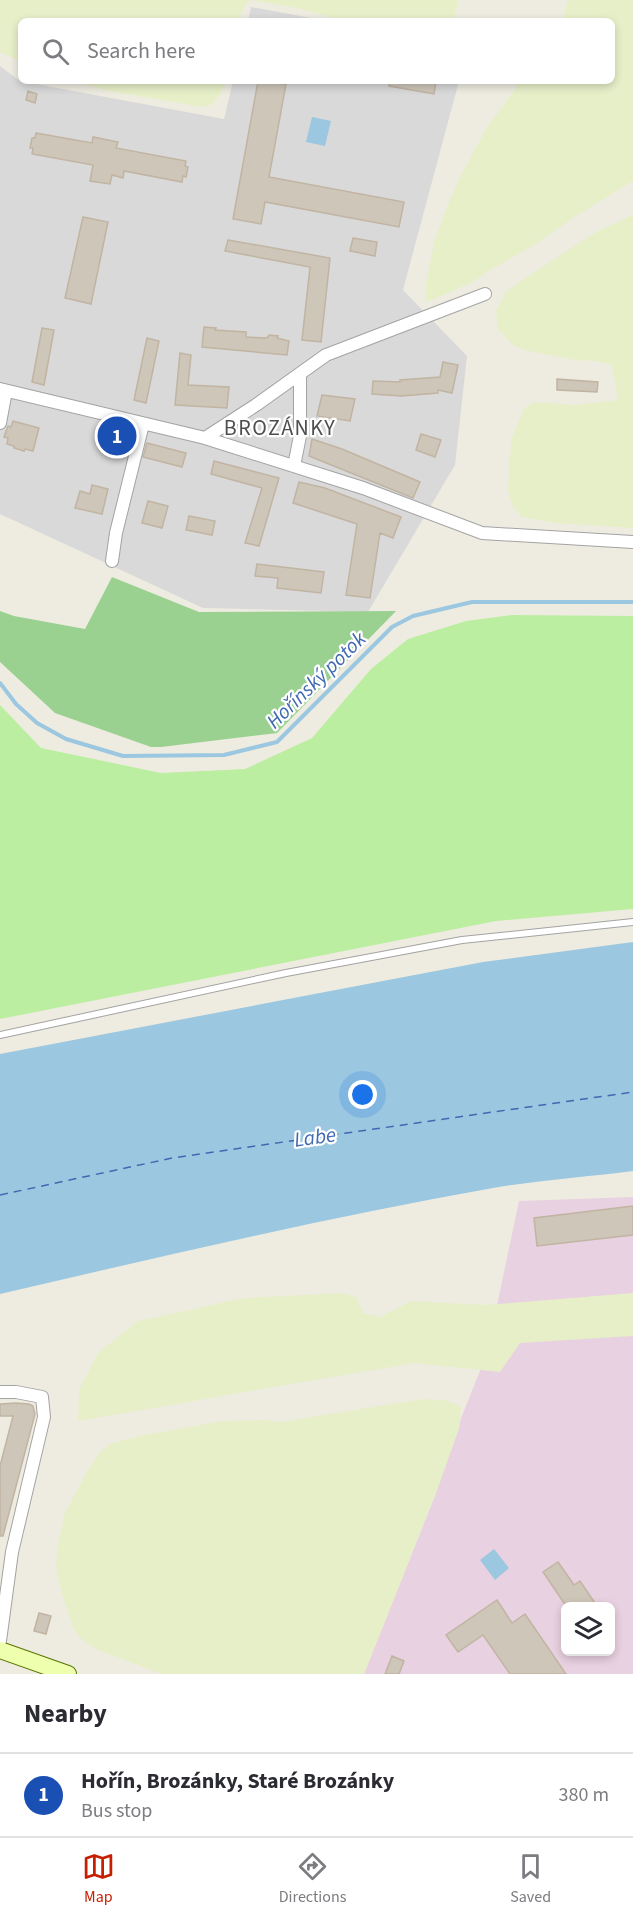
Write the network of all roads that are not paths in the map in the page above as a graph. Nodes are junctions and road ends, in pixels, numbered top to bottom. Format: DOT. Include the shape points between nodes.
graph roads {
  1 [pos="485,294"];
  2 [pos="300,374"];
  3 [pos="3,390"];
  4 [pos="0,423"];
  5 [pos="143,424"];
  6 [pos="205,438"];
  7 [pos="294,466"];
  8 [pos="633,542"];
  9 [pos="112,561"];
  10 [pos="633,922"];
  11 [pos="0,1035"];
  12 [pos="0,1392"];
  13 [pos="0,1641"];
  14 [pos="0,1650"];
  15 [pos="68,1674"];
  1 -- 2 [label="street" via="326,355"];
  2 -- 6 [label="street"];
  2 -- 7 [label="street" via="300,436"];
  3 -- 4 [label="street"];
  3 -- 5 [label="street"];
  5 -- 6 [label="street"];
  5 -- 9 [label="street"];
  6 -- 7 [label="street"];
  7 -- 8 [label="street" via="482,533"];
  10 -- 11 [label="lane" via="462,940 286,973"];
  12 -- 13 [label="street" via="42,1398 44,1417 12,1552"];
  14 -- 15 [label="street"];
}
